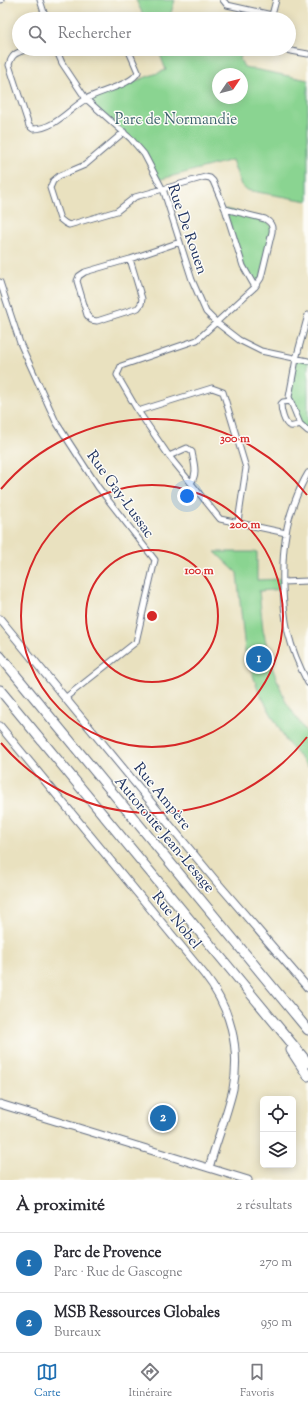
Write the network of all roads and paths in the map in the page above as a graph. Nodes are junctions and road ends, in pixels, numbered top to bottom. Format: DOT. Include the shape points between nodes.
graph roads {
  1 [pos="40,0"];
  2 [pos="223,0"];
  3 [pos="276,0"];
  4 [pos="44,12"];
  5 [pos="253,12"];
  6 [pos="273,12"];
  7 [pos="296,52"];
  8 [pos="308,54"];
  9 [pos="13,56"];
  10 [pos="59,56"];
  11 [pos="131,56"];
  12 [pos="86,99"];
  13 [pos="124,132"];
  14 [pos="163,189"];
  15 [pos="225,209"];
  16 [pos="180,242"];
  17 [pos="130,259"];
  18 [pos="0,282"];
  19 [pos="255,287"];
  20 [pos="308,315"];
  21 [pos="217,323"];
  22 [pos="296,359"];
  23 [pos="308,361"];
  24 [pos="291,401"];
  25 [pos="138,411"];
  26 [pos="300,424"];
  27 [pos="308,431"];
  28 [pos="169,456"];
  29 [pos="308,473"];
  30 [pos="191,483"];
  31 [pos="238,522"];
  32 [pos="286,533"];
  33 [pos="308,581"];
  34 [pos="283,582"];
  35 [pos="0,619"];
  36 [pos="0,656"];
  37 [pos="308,683"];
  38 [pos="0,690"];
  39 [pos="65,698"];
  40 [pos="0,726"];
  41 [pos="308,988"];
  42 [pos="284,1001"];
  43 [pos="262,1008"];
  44 [pos="308,1025"];
  45 [pos="308,1030"];
  46 [pos="308,1063"];
  47 [pos="308,1076"];
  48 [pos="0,1104"];
  49 [pos="209,1168"];
  50 [pos="248,1180"];
  1 -- 4 [label="street"];
  2 -- 5 [label="street" via="227,5"];
  3 -- 6 [label="street"];
  7 -- 8 [label="street"];
  9 -- 12 [label="street" via="9,65 29,126 33,129 57,122"];
  10 -- 12 [label="street, Rue De Rouen"];
  11 -- 12 [label="street" via="138,72 133,79"];
  12 -- 13 [label="street, Rue De Rouen"];
  13 -- 14 [label="street, Rue De Rouen" via="144,154"];
  13 -- 14 [label="street" via="85,165 53,181 50,188 60,219 70,225 116,210 135,197"];
  14 -- 15 [label="street" via="205,176 213,181"];
  14 -- 16 [label="street, Rue De Rouen"];
  15 -- 19 [label="street" via="243,266"];
  15 -- 19 [label="street" via="265,219 273,228 261,278"];
  16 -- 17 [label="street"];
  16 -- 21 [label="street, Rue De Rouen" via="206,312"];
  17 -- 17 [label="street" via="142,299 141,304 138,308 97,321 91,320 87,315 77,281 79,276"];
  18 -- 39 [label="street, Rue Gay-Lussac" via="20,343 56,422 98,487 155,560 136,642"];
  19 -- 21 [label="street"];
  20 -- 22 [label="street"];
  21 -- 22 [label="street, Rue De Rouen" via="239,340 261,351"];
  21 -- 25 [label="street" via="197,340 121,366 117,375"];
  22 -- 23 [label="street, Rue De Rouen"];
  22 -- 24 [label="street" via="289,397"];
  24 -- 26 [label="street"];
  24 -- 26 [label="street" via="281,404 286,423 291,427"];
  25 -- 28 [label="street"];
  25 -- 31 [label="street" via="212,388 222,392 246,468"];
  26 -- 27 [label="street"];
  28 -- 30 [label="street"];
  28 -- 30 [label="street" via="187,448 192,452 196,471"];
  29 -- 32 [label="street" via="301,485"];
  30 -- 31 [label="street" via="220,519"];
  31 -- 32 [label="street"];
  32 -- 34 [label="street"];
  33 -- 34 [label="street"];
  34 -- 37 [label="street" via="288,632 301,671"];
  35 -- 39 [label="street, Rue Ampère"];
  36 -- 42 [label="highway, Autoroute Jean-Lesage"];
  38 -- 43 [label="highway"];
  39 -- 41 [label="street, Rue Ampère"];
  40 -- 49 [label="street, Rue Nobel" via="204,974 224,1005 234,1040 235,1076"];
  42 -- 44 [label="highway"];
  42 -- 45 [label="highway, Autoroute Jean-Lesage"];
  43 -- 46 [label="highway"];
  43 -- 47 [label="highway"];
  48 -- 49 [label="street"];
  49 -- 50 [label="street"];
}
